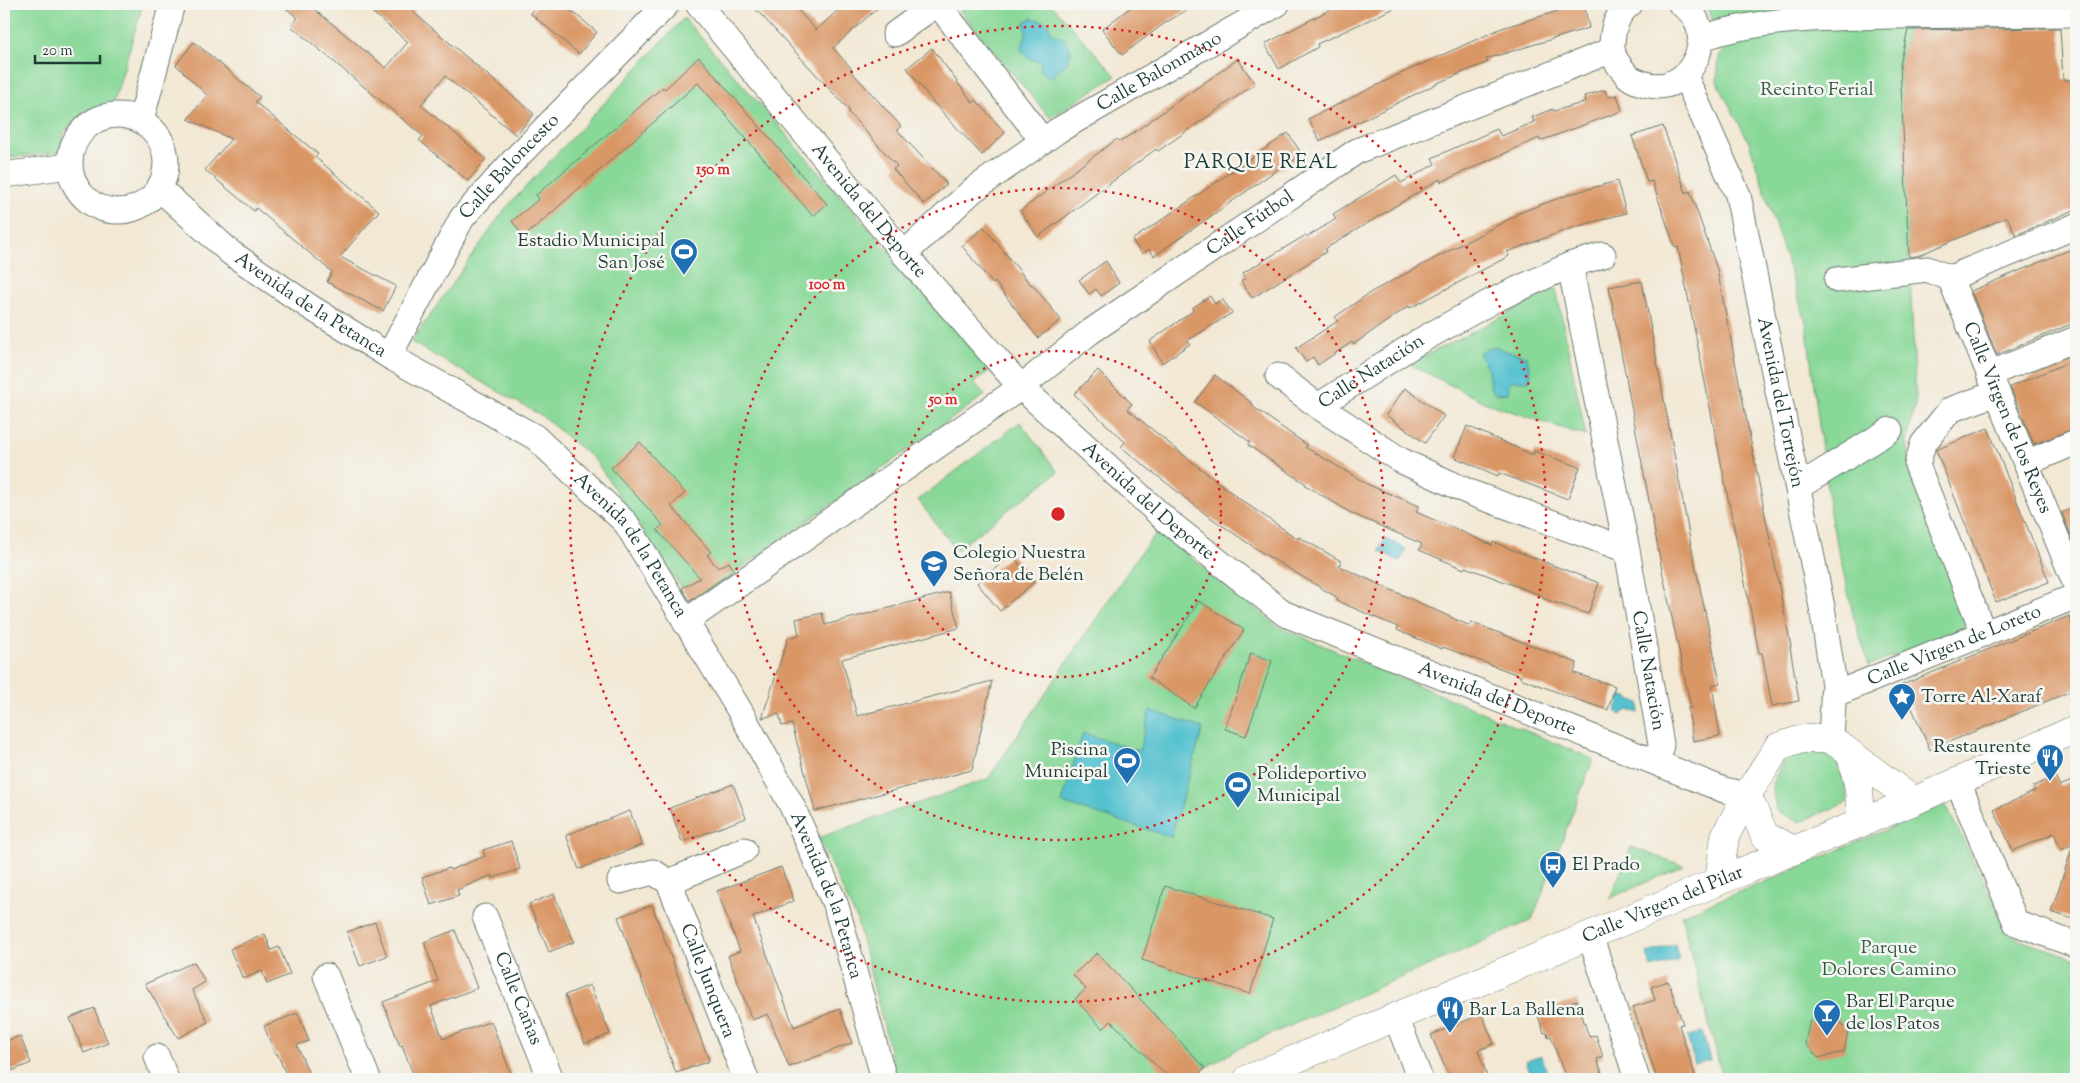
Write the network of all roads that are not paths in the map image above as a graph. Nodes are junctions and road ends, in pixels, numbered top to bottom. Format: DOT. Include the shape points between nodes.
graph roads {
  1 [pos="172,4"];
  2 [pos="667,4"];
  3 [pos="698,4"];
  4 [pos="937,4"];
  5 [pos="1278,4"];
  6 [pos="1630,4"];
  7 [pos="1686,5"];
  8 [pos="2076,14"];
  9 [pos="896,34"];
  10 [pos="1701,38"];
  11 [pos="1612,50"];
  12 [pos="1685,76"];
  13 [pos="141,120"];
  14 [pos="1043,141"];
  15 [pos="69,166"];
  16 [pos="4,175"];
  17 [pos="159,188"];
  18 [pos="2076,226"];
  19 [pos="904,254"];
  20 [pos="1603,255"];
  21 [pos="1570,264"];
  22 [pos="1950,278"];
  23 [pos="1837,280"];
  24 [pos="2076,339"];
  25 [pos="389,356"];
  26 [pos="1278,376"];
  27 [pos="1993,384"];
  28 [pos="1021,387"];
  29 [pos="1318,406"];
  30 [pos="1890,430"];
  31 [pos="2076,442"];
  32 [pos="2026,463"];
  33 [pos="1798,488"];
  34 [pos="1626,550"];
  35 [pos="2071,556"];
  36 [pos="2076,585"];
  37 [pos="2076,596"];
  38 [pos="685,622"];
  39 [pos="1984,634"];
  40 [pos="1833,695"];
  41 [pos="2076,729"];
  42 [pos="1841,747"];
  43 [pos="1659,763"];
  44 [pos="1958,782"];
  45 [pos="1747,795"];
  46 [pos="1914,801"];
  47 [pos="1861,823"];
  48 [pos="744,850"];
  49 [pos="1794,850"];
  50 [pos="1720,880"];
  51 [pos="620,881"];
  52 [pos="669,882"];
  53 [pos="485,917"];
  54 [pos="1590,935"];
  55 [pos="2076,945"];
  56 [pos="326,976"];
  57 [pos="1396,1017"];
  58 [pos="368,1079"];
  59 [pos="551,1079"];
  60 [pos="746,1079"];
  61 [pos="884,1079"];
  62 [pos="1248,1079"];
  63 [pos="1420,1079"];
  64 [pos="1637,1079"];
  1 -- 13 [label="street"];
  2 -- 25 [label="street, Calle Baloncesto" via="521,152 462,218"];
  3 -- 19 [label="street, Avenida del Deporte"];
  4 -- 9 [label="street"];
  4 -- 14 [label="street"];
  5 -- 14 [label="street, Calle Balonmano"];
  6 -- 11 [label="street" via="1620,13 1613,27"];
  7 -- 10 [label="street" via="1697,23"];
  8 -- 10 [label="street" via="1806,18 1726,30"];
  10 -- 12 [label="street" via="1701,50"];
  11 -- 12 [label="street" via="1618,64 1637,82 1652,86 1668,85"];
  11 -- 28 [label="street, Calle Fútbol" via="1357,151 1090,332"];
  12 -- 33 [label="street, Avenida del Torrejón" via="1738,194"];
  13 -- 15 [label="street" via="112,114 98,118 76,138"];
  13 -- 17 [label="street" via="154,130 166,158"];
  14 -- 19 [label="street, Calle Balonmano" via="972,191"];
  15 -- 16 [label="street"];
  15 -- 17 [label="street" via="81,194 106,210 137,208"];
  17 -- 25 [label="street, Avenida de la Petanca" via="232,253"];
  18 -- 22 [label="street"];
  19 -- 28 [label="street, Avenida del Deporte"];
  20 -- 21 [label="street, Calle Natación"];
  21 -- 29 [label="street, Calle Natación" via="1492,301 1418,342"];
  21 -- 34 [label="street, Calle Natación"];
  22 -- 23 [label="street" via="1927,269"];
  22 -- 27 [label="street, Calle Virgen de los Reyes"];
  24 -- 27 [label="street"];
  25 -- 38 [label="street, Avenida de la Petanca" via="535,437 626,523"];
  26 -- 29 [label="street"];
  27 -- 32 [label="street, Calle Virgen de los Reyes"];
  27 -- 39 [label="street" via="1950,410 1923,444 1917,465"];
  28 -- 38 [label="street, Calle Fútbol"];
  28 -- 43 [label="street, Avenida del Deporte" via="1166,520 1285,614"];
  29 -- 34 [label="street, Calle Natación" via="1400,460 1471,493"];
  30 -- 33 [label="street"];
  31 -- 32 [label="street"];
  32 -- 35 [label="street, Calle Virgen de los Reyes"];
  33 -- 40 [label="street, Avenida del Torrejón" via="1822,607"];
  34 -- 43 [label="street, Calle Natación" via="1661,744"];
  35 -- 36 [label="street, Calle Virgen de los Reyes"];
  37 -- 39 [label="street, Calle Virgen de Loreto"];
  38 -- 61 [label="street, Avenida de la Petanca" via="740,711 792,806 836,906"];
  39 -- 40 [label="street, Calle Virgen de Loreto"];
  40 -- 42 [label="street, Avenida del Torrejón"];
  41 -- 44 [label="main road, Calle Virgen del Pilar"];
  42 -- 45 [label="main road" via="1802,740 1778,747"];
  42 -- 46 [label="main road"];
  42 -- 47 [label="main road" via="1859,788"];
  43 -- 45 [label="street, Avenida del Deporte" via="1724,790"];
  44 -- 46 [label="main road, Calle Virgen del Pilar"];
  44 -- 55 [label="street" via="2016,923"];
  45 -- 49 [label="main road" via="1765,836"];
  45 -- 50 [label="main road" via="1725,836"];
  46 -- 47 [label="main road, Calle Virgen del Pilar"];
  47 -- 49 [label="main road, Calle Virgen del Pilar"];
  48 -- 52 [label="street"];
  49 -- 50 [label="main road, Calle Virgen del Pilar"];
  50 -- 54 [label="main road, Calle Virgen del Pilar"];
  51 -- 52 [label="street" via="653,872"];
  52 -- 60 [label="street, Calle Junquera"];
  53 -- 59 [label="street, Calle Cañas"];
  54 -- 57 [label="main road, Calle Virgen del Pilar"];
  54 -- 64 [label="street"];
  56 -- 58 [label="street"];
  57 -- 62 [label="main road, Calle Virgen del Pilar"];
  57 -- 63 [label="street"];
}
